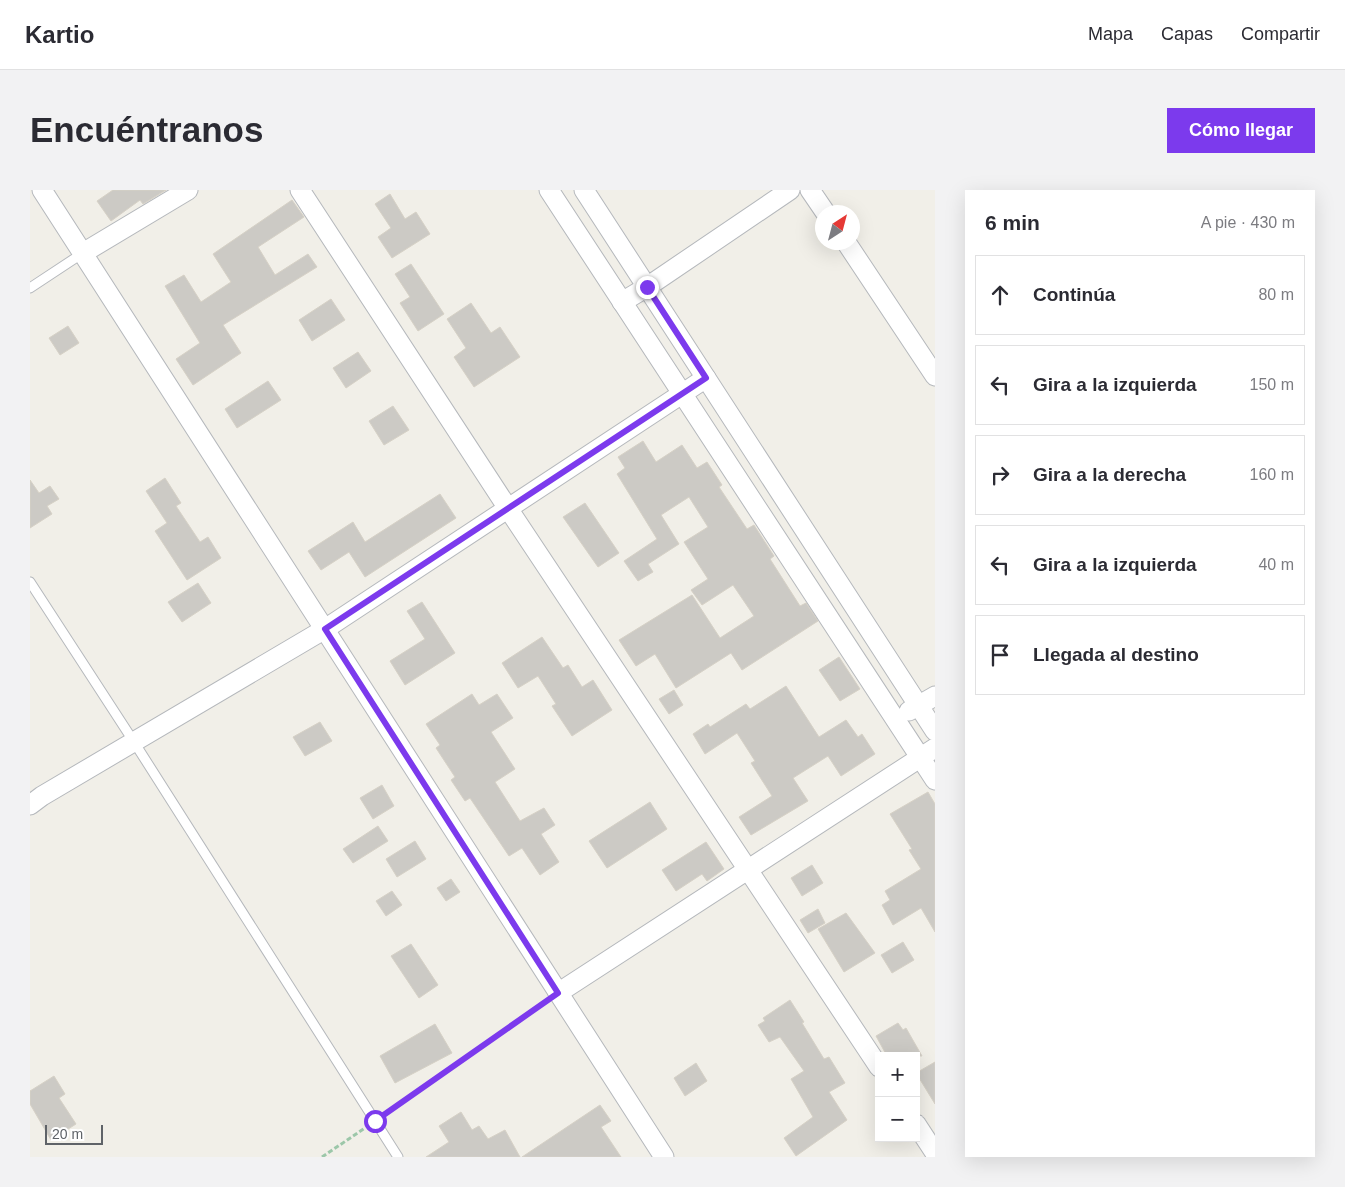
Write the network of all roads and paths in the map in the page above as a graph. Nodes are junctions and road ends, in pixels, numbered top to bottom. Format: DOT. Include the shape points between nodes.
graph roads {
  1 [pos="42,190"];
  2 [pos="188,190"];
  3 [pos="300,190"];
  4 [pos="549,190"];
  5 [pos="584,190"];
  6 [pos="790,190"];
  7 [pos="810,190"];
  8 [pos="821,205"];
  9 [pos="851,250"];
  10 [pos="83,253"];
  11 [pos="647,287"];
  12 [pos="30,288"];
  13 [pos="622,302"];
  14 [pos="935,376"];
  15 [pos="706,378"];
  16 [pos="682,394"];
  17 [pos="509,510"];
  18 [pos="30,582"];
  19 [pos="325,629"];
  20 [pos="935,696"];
  21 [pos="919,706"];
  22 [pos="895,718"];
  23 [pos="935,731"];
  24 [pos="134,742"];
  25 [pos="928,753"];
  26 [pos="935,780"];
  27 [pos="30,805"];
  28 [pos="749,869"];
  29 [pos="558,993"];
  30 [pos="875,1061"];
  31 [pos="375,1121"];
  32 [pos="920,1130"];
  33 [pos="935,1153"];
  34 [pos="322,1157"];
  35 [pos="398,1157"];
  36 [pos="664,1157"];
  1 -- 10 [label="street"];
  2 -- 10 [label="street"];
  3 -- 17 [label="street"];
  4 -- 13 [label="street"];
  5 -- 11 [label="street"];
  6 -- 11 [label="street"];
  7 -- 8 [label="street"];
  9 -- 14 [label="street"];
  10 -- 12 [label="lane"];
  10 -- 19 [label="street"];
  11 -- 13 [label="street"];
  11 -- 15 [label="street"];
  13 -- 16 [label="street"];
  15 -- 16 [label="street"];
  15 -- 21 [label="street"];
  16 -- 17 [label="street"];
  16 -- 22 [label="street"];
  17 -- 19 [label="street"];
  17 -- 28 [label="street"];
  18 -- 24 [label="lane"];
  19 -- 24 [label="street"];
  19 -- 29 [label="street"];
  20 -- 21 [label="street"];
  21 -- 22 [label="street"];
  21 -- 23 [label="street"];
  22 -- 25 [label="street"];
  24 -- 27 [label="street"];
  24 -- 31 [label="lane"];
  25 -- 26 [label="street"];
  25 -- 28 [label="street"];
  28 -- 29 [label="street"];
  28 -- 30 [label="street"];
  29 -- 31 [label="path"];
  29 -- 36 [label="street"];
  31 -- 34 [label="path"];
  31 -- 35 [label="lane"];
  32 -- 33 [label="street"];
}
